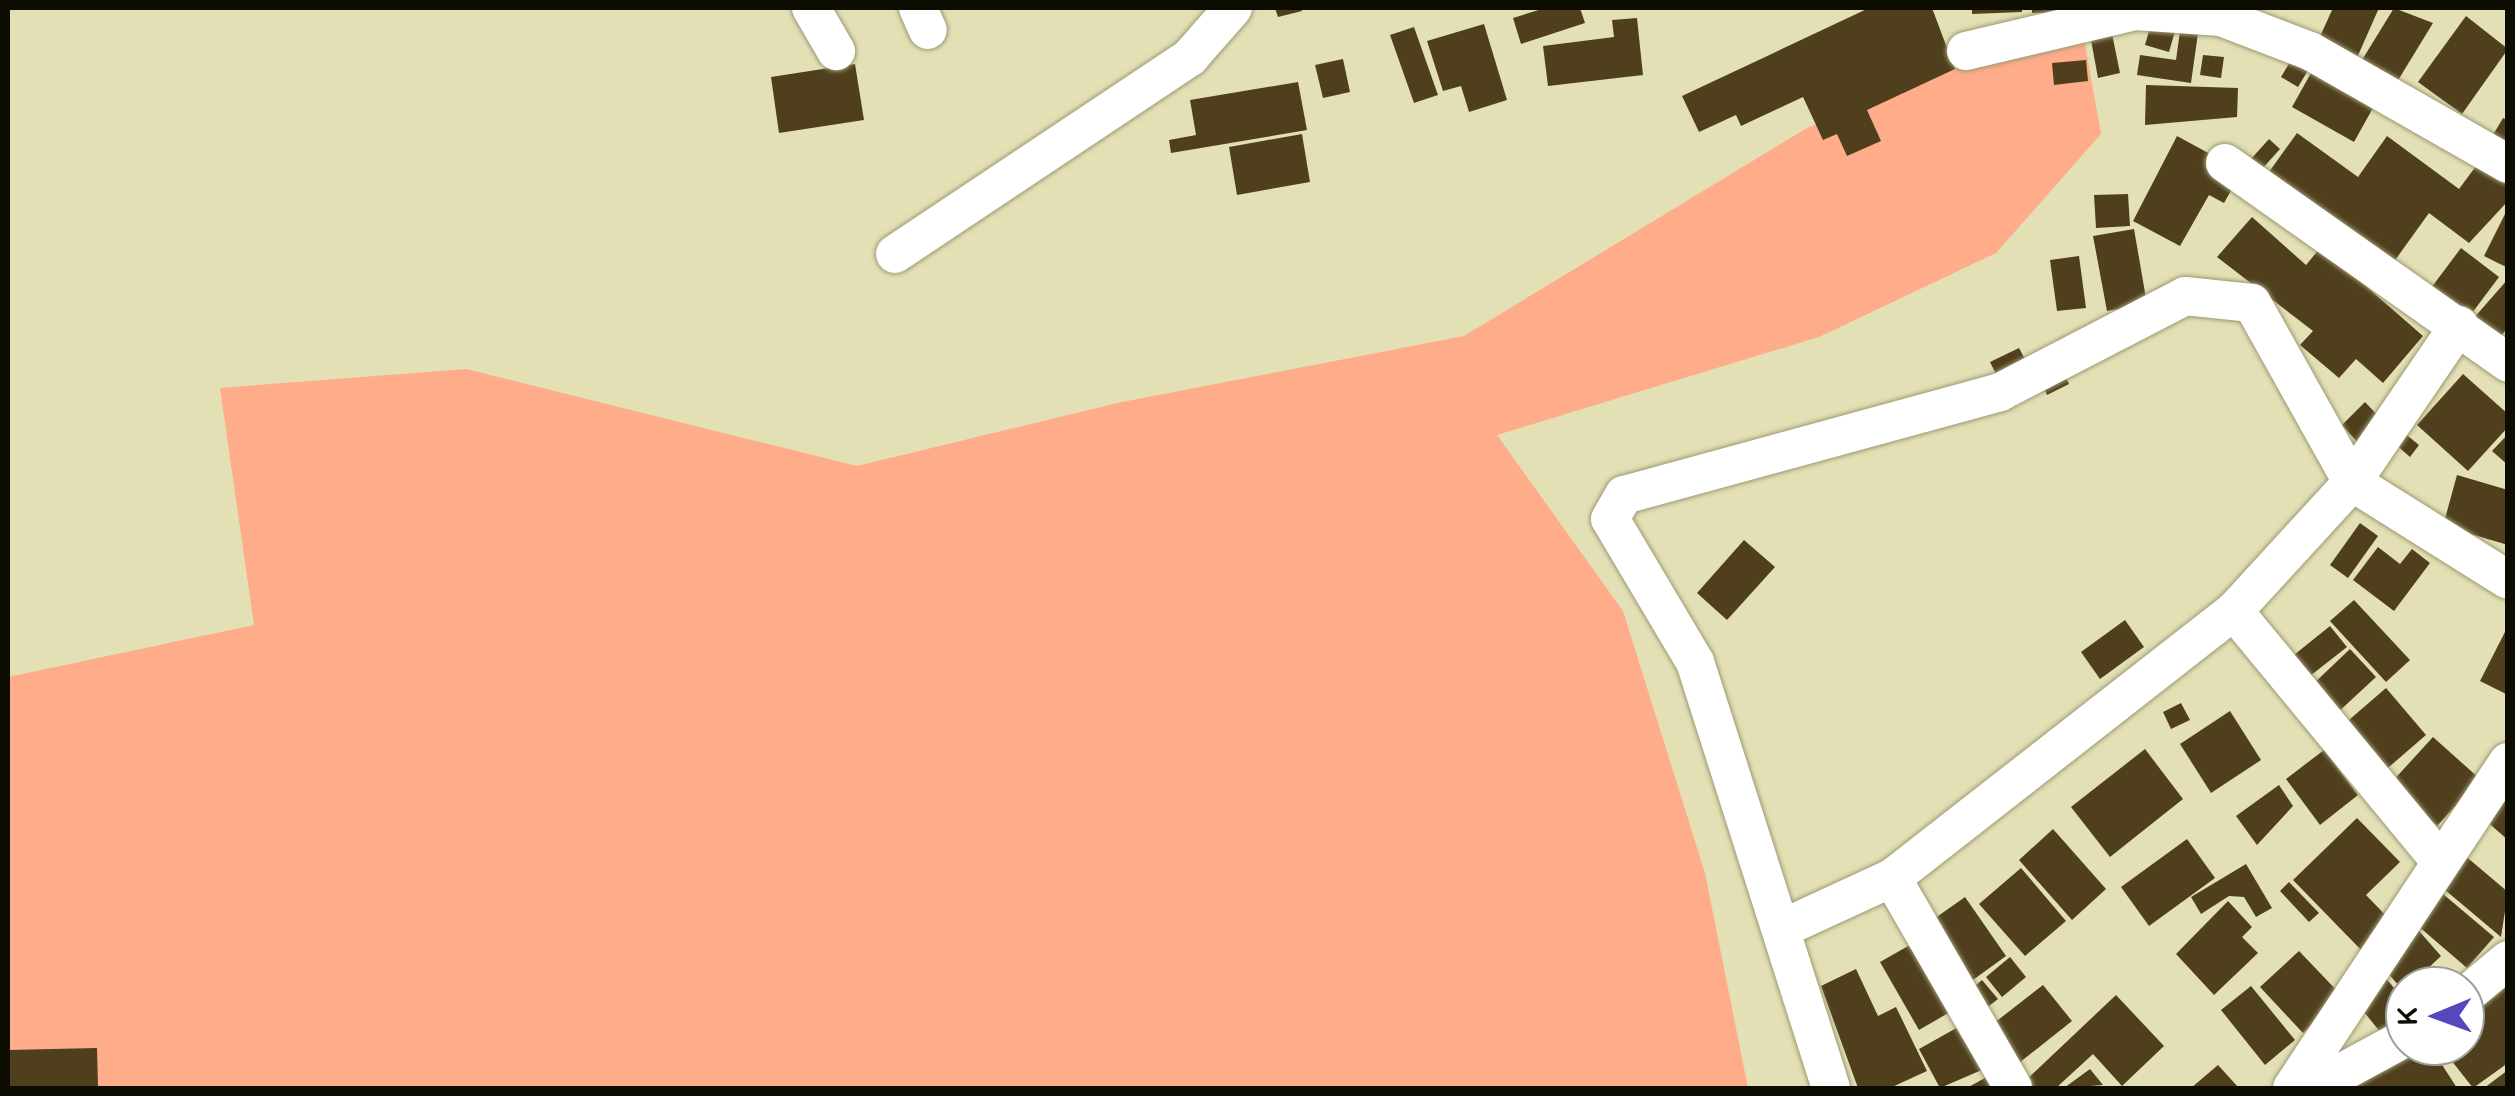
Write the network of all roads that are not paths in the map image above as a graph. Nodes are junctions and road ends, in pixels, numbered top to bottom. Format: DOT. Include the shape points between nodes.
graph roads {
  1 [pos="811,8"];
  2 [pos="1232,8"];
  3 [pos="1966,51"];
  4 [pos="836,52"];
  5 [pos="2225,163"];
  6 [pos="2508,164"];
  7 [pos="895,254"];
  8 [pos="2459,325"];
  9 [pos="2508,363"];
  10 [pos="2352,482"];
  11 [pos="2508,580"];
  12 [pos="2234,611"];
  13 [pos="2508,762"];
  14 [pos="2438,857"];
  15 [pos="1892,878"];
  16 [pos="1781,929"];
  17 [pos="2508,960"];
  18 [pos="2485,979"];
  19 [pos="2385,1049"];
  20 [pos="1832,1088"];
  21 [pos="2013,1088"];
  22 [pos="2292,1088"];
  23 [pos="2313,1088"];
  1 -- 4 [label="street"];
  2 -- 7 [label="street" via="1190,57"];
  3 -- 6 [label="street" via="2135,11 2220,17 2310,50"];
  5 -- 8 [label="street"];
  8 -- 9 [label="street"];
  8 -- 10 [label="street"];
  10 -- 11 [label="street"];
  10 -- 12 [label="street"];
  10 -- 16 [label="street" via="2252,303 2185,296 2000,392 1624,495 1610,520 1695,662"];
  12 -- 14 [label="street"];
  12 -- 15 [label="street"];
  13 -- 14 [label="street"];
  14 -- 22 [label="street"];
  15 -- 16 [label="street"];
  15 -- 21 [label="street"];
  16 -- 20 [label="street"];
  17 -- 18 [label="street"];
  19 -- 23 [label="street"];
}
